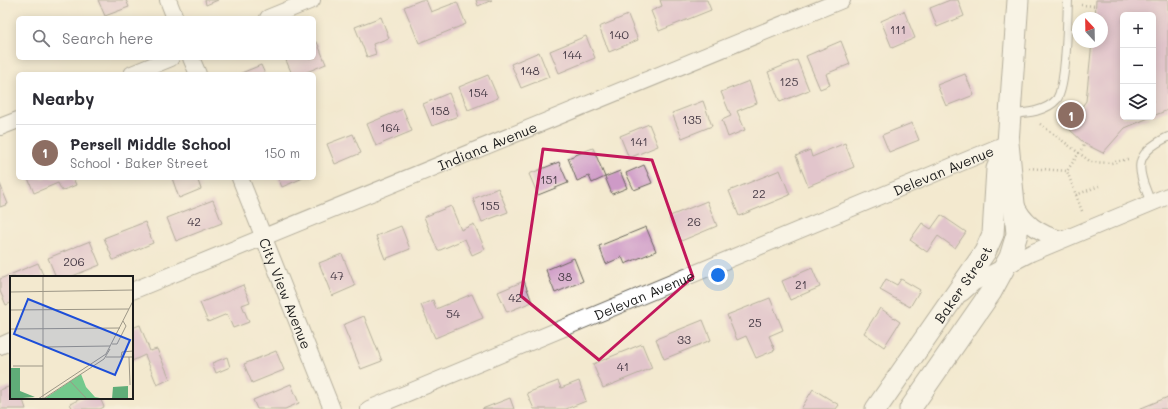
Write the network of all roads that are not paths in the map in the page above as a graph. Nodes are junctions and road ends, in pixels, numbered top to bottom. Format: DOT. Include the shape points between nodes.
graph roads {
  1 [pos="168,0"];
  2 [pos="312,0"];
  3 [pos="842,0"];
  4 [pos="1018,0"];
  5 [pos="1068,0"];
  6 [pos="174,16"];
  7 [pos="273,16"];
  8 [pos="166,60"];
  9 [pos="192,60"];
  10 [pos="137,72"];
  11 [pos="197,72"];
  12 [pos="1010,114"];
  13 [pos="16,121"];
  14 [pos="0,128"];
  15 [pos="1168,137"];
  16 [pos="1008,142"];
  17 [pos="241,180"];
  18 [pos="1168,196"];
  19 [pos="1013,198"];
  20 [pos="1151,203"];
  21 [pos="263,236"];
  22 [pos="1062,239"];
  23 [pos="1005,266"];
  24 [pos="133,291"];
  25 [pos="947,306"];
  26 [pos="10,341"];
  27 [pos="0,346"];
  28 [pos="332,409"];
  29 [pos="369,409"];
  30 [pos="876,409"];
  31 [pos="910,409"];
  1 -- 6 [label="street"];
  2 -- 7 [label="street"];
  3 -- 21 [label="street, Indiana Avenue"];
  4 -- 12 [label="street, Baker Street"];
  5 -- 12 [label="lane" via="1063,77 1057,98 1052,104 1035,112"];
  8 -- 10 [label="street"];
  9 -- 11 [label="street"];
  12 -- 16 [label="street, Baker Street"];
  13 -- 14 [label="street"];
  15 -- 20 [label="lane" via="1144,154 1140,163 1139,172"];
  16 -- 19 [label="street, Baker Street"];
  16 -- 25 [label="street, Baker Street" via="998,170 993,234 986,252"];
  16 -- 29 [label="street, Delevan Avenue"];
  17 -- 21 [label="street, City View Avenue"];
  18 -- 20 [label="street"];
  19 -- 22 [label="street" via="1018,211 1042,234"];
  19 -- 23 [label="street, Baker Street" via="1017,234"];
  20 -- 22 [label="street"];
  21 -- 24 [label="street, Indiana Avenue"];
  21 -- 28 [label="street, City View Avenue"];
  22 -- 23 [label="street"];
  23 -- 25 [label="street" via="973,282"];
  23 -- 31 [label="street, Baker Street" via="991,292"];
  25 -- 30 [label="street, Baker Street"];
  26 -- 27 [label="street"];
}
